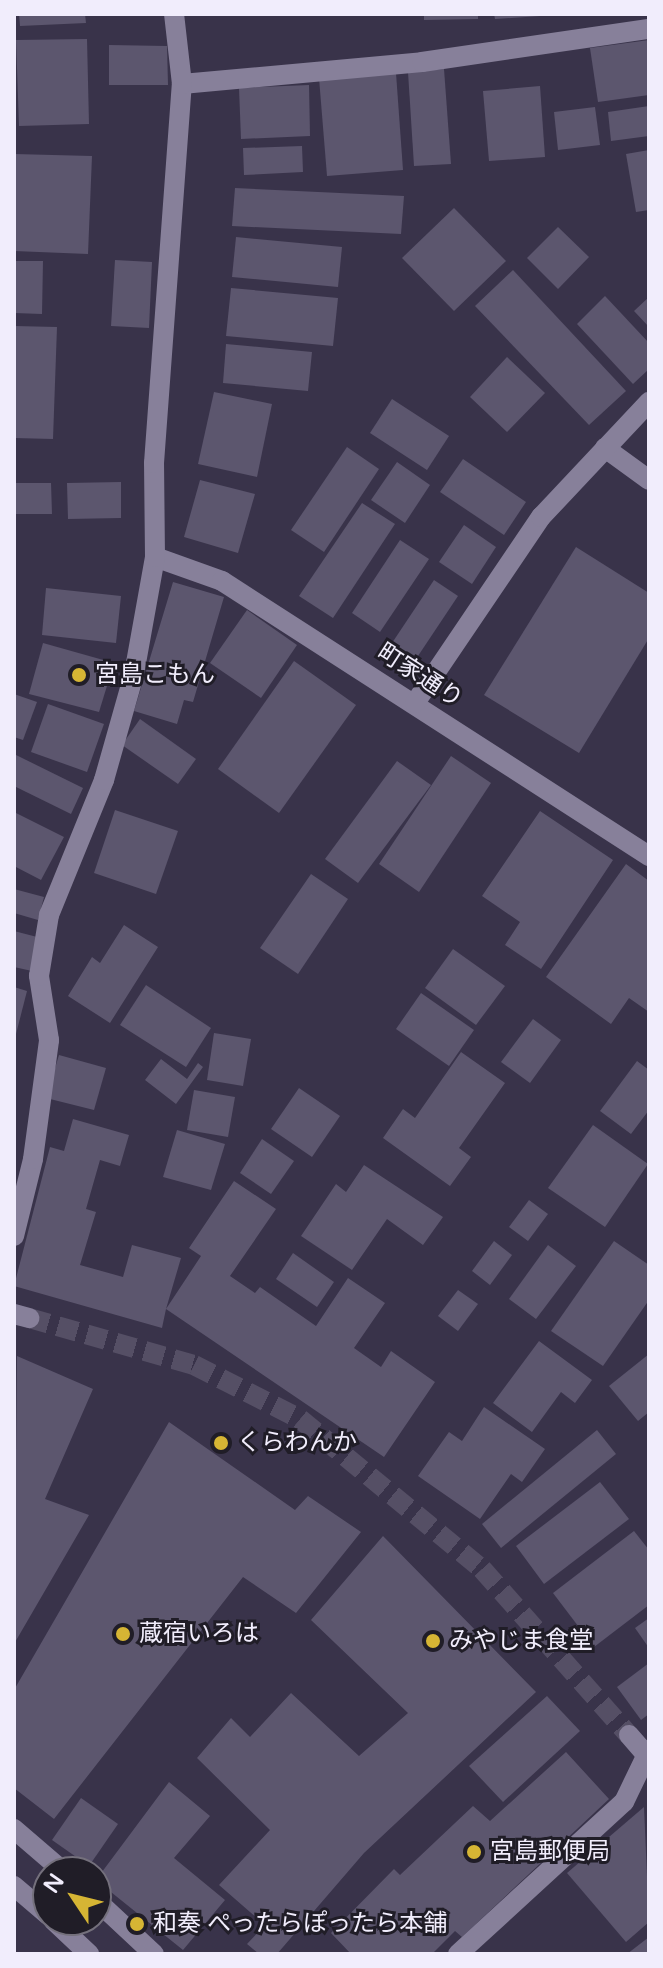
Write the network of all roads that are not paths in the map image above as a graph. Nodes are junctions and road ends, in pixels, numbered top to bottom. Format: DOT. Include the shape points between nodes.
graph roads {
  1 [pos="174,14"];
  2 [pos="649,29"];
  3 [pos="182,84"];
  4 [pos="649,402"];
  5 [pos="605,448"];
  6 [pos="649,480"];
  7 [pos="155,557"];
  8 [pos="415,703"];
  9 [pos="649,856"];
  10 [pos="14,1236"];
  11 [pos="629,1735"];
  12 [pos="648,1755"];
  13 [pos="14,1829"];
  14 [pos="45,1856"];
  15 [pos="14,1886"];
  16 [pos="32,1901"];
  17 [pos="112,1916"];
  18 [pos="70,1936"];
  19 [pos="147,1952"];
  20 [pos="89,1954"];
  21 [pos="458,1954"];
  1 -- 3 [label="street"];
  2 -- 3 [label="street" via="422,62"];
  3 -- 7 [label="street" via="154,463"];
  4 -- 5 [label="street"];
  5 -- 6 [label="street"];
  5 -- 8 [label="street" via="541,517"];
  7 -- 8 [label="street, 町家通り" via="222,581"];
  7 -- 10 [label="street" via="134,674 104,780 49,915 39,976 49,1040 33,1159"];
  8 -- 9 [label="street, 町家通り"];
  11 -- 12 [label="street"];
  12 -- 21 [label="street" via="624,1802"];
  13 -- 14 [label="street"];
  15 -- 16 [label="street"];
  17 -- 19 [label="street"];
  18 -- 20 [label="street"];
}
